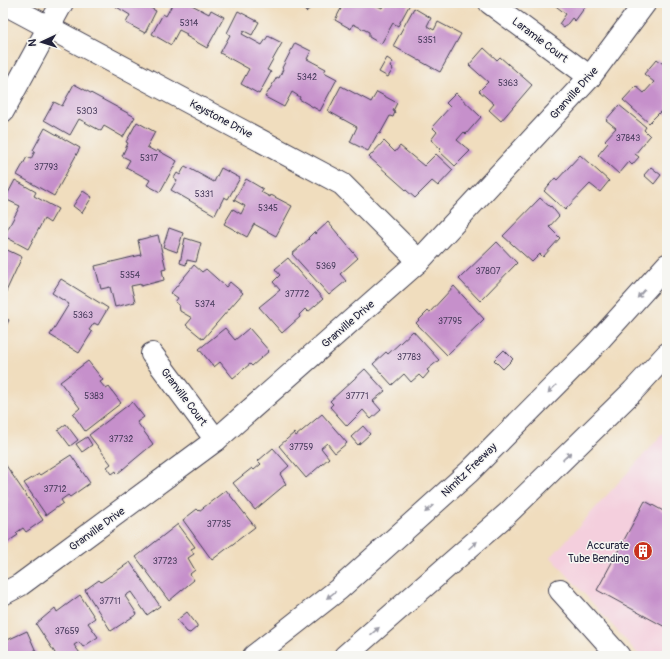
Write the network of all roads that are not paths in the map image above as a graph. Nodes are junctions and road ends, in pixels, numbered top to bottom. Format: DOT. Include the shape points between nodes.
graph roads {
  1 [pos="3,3"];
  2 [pos="62,3"];
  3 [pos="490,3"];
  4 [pos="645,3"];
  5 [pos="49,26"];
  6 [pos="590,77"];
  7 [pos="3,111"];
  8 [pos="419,261"];
  9 [pos="667,265"];
  10 [pos="152,354"];
  11 [pos="667,354"];
  12 [pos="216,440"];
  13 [pos="560,590"];
  14 [pos="3,594"];
  15 [pos="254,656"];
  16 [pos="346,656"];
  17 [pos="619,656"];
  1 -- 5 [label="main road, Keystone Drive"];
  2 -- 5 [label="main road"];
  3 -- 6 [label="main road, Laramie Court"];
  4 -- 6 [label="main road, Granville Drive"];
  5 -- 7 [label="main road"];
  5 -- 8 [label="main road, Keystone Drive" via="342,184"];
  6 -- 8 [label="main road, Granville Drive"];
  8 -- 12 [label="main road, Granville Drive"];
  9 -- 15 [label="main road, Nimitz Freeway, one-way" via="593,346 470,472 339,589"];
  10 -- 12 [label="main road, Granville Court"];
  16 -- 11 [label="main road, one-way" via="507,514 633,391"];
  12 -- 14 [label="main road, Granville Drive" via="20,585"];
  13 -- 17 [label="main road"];
}
